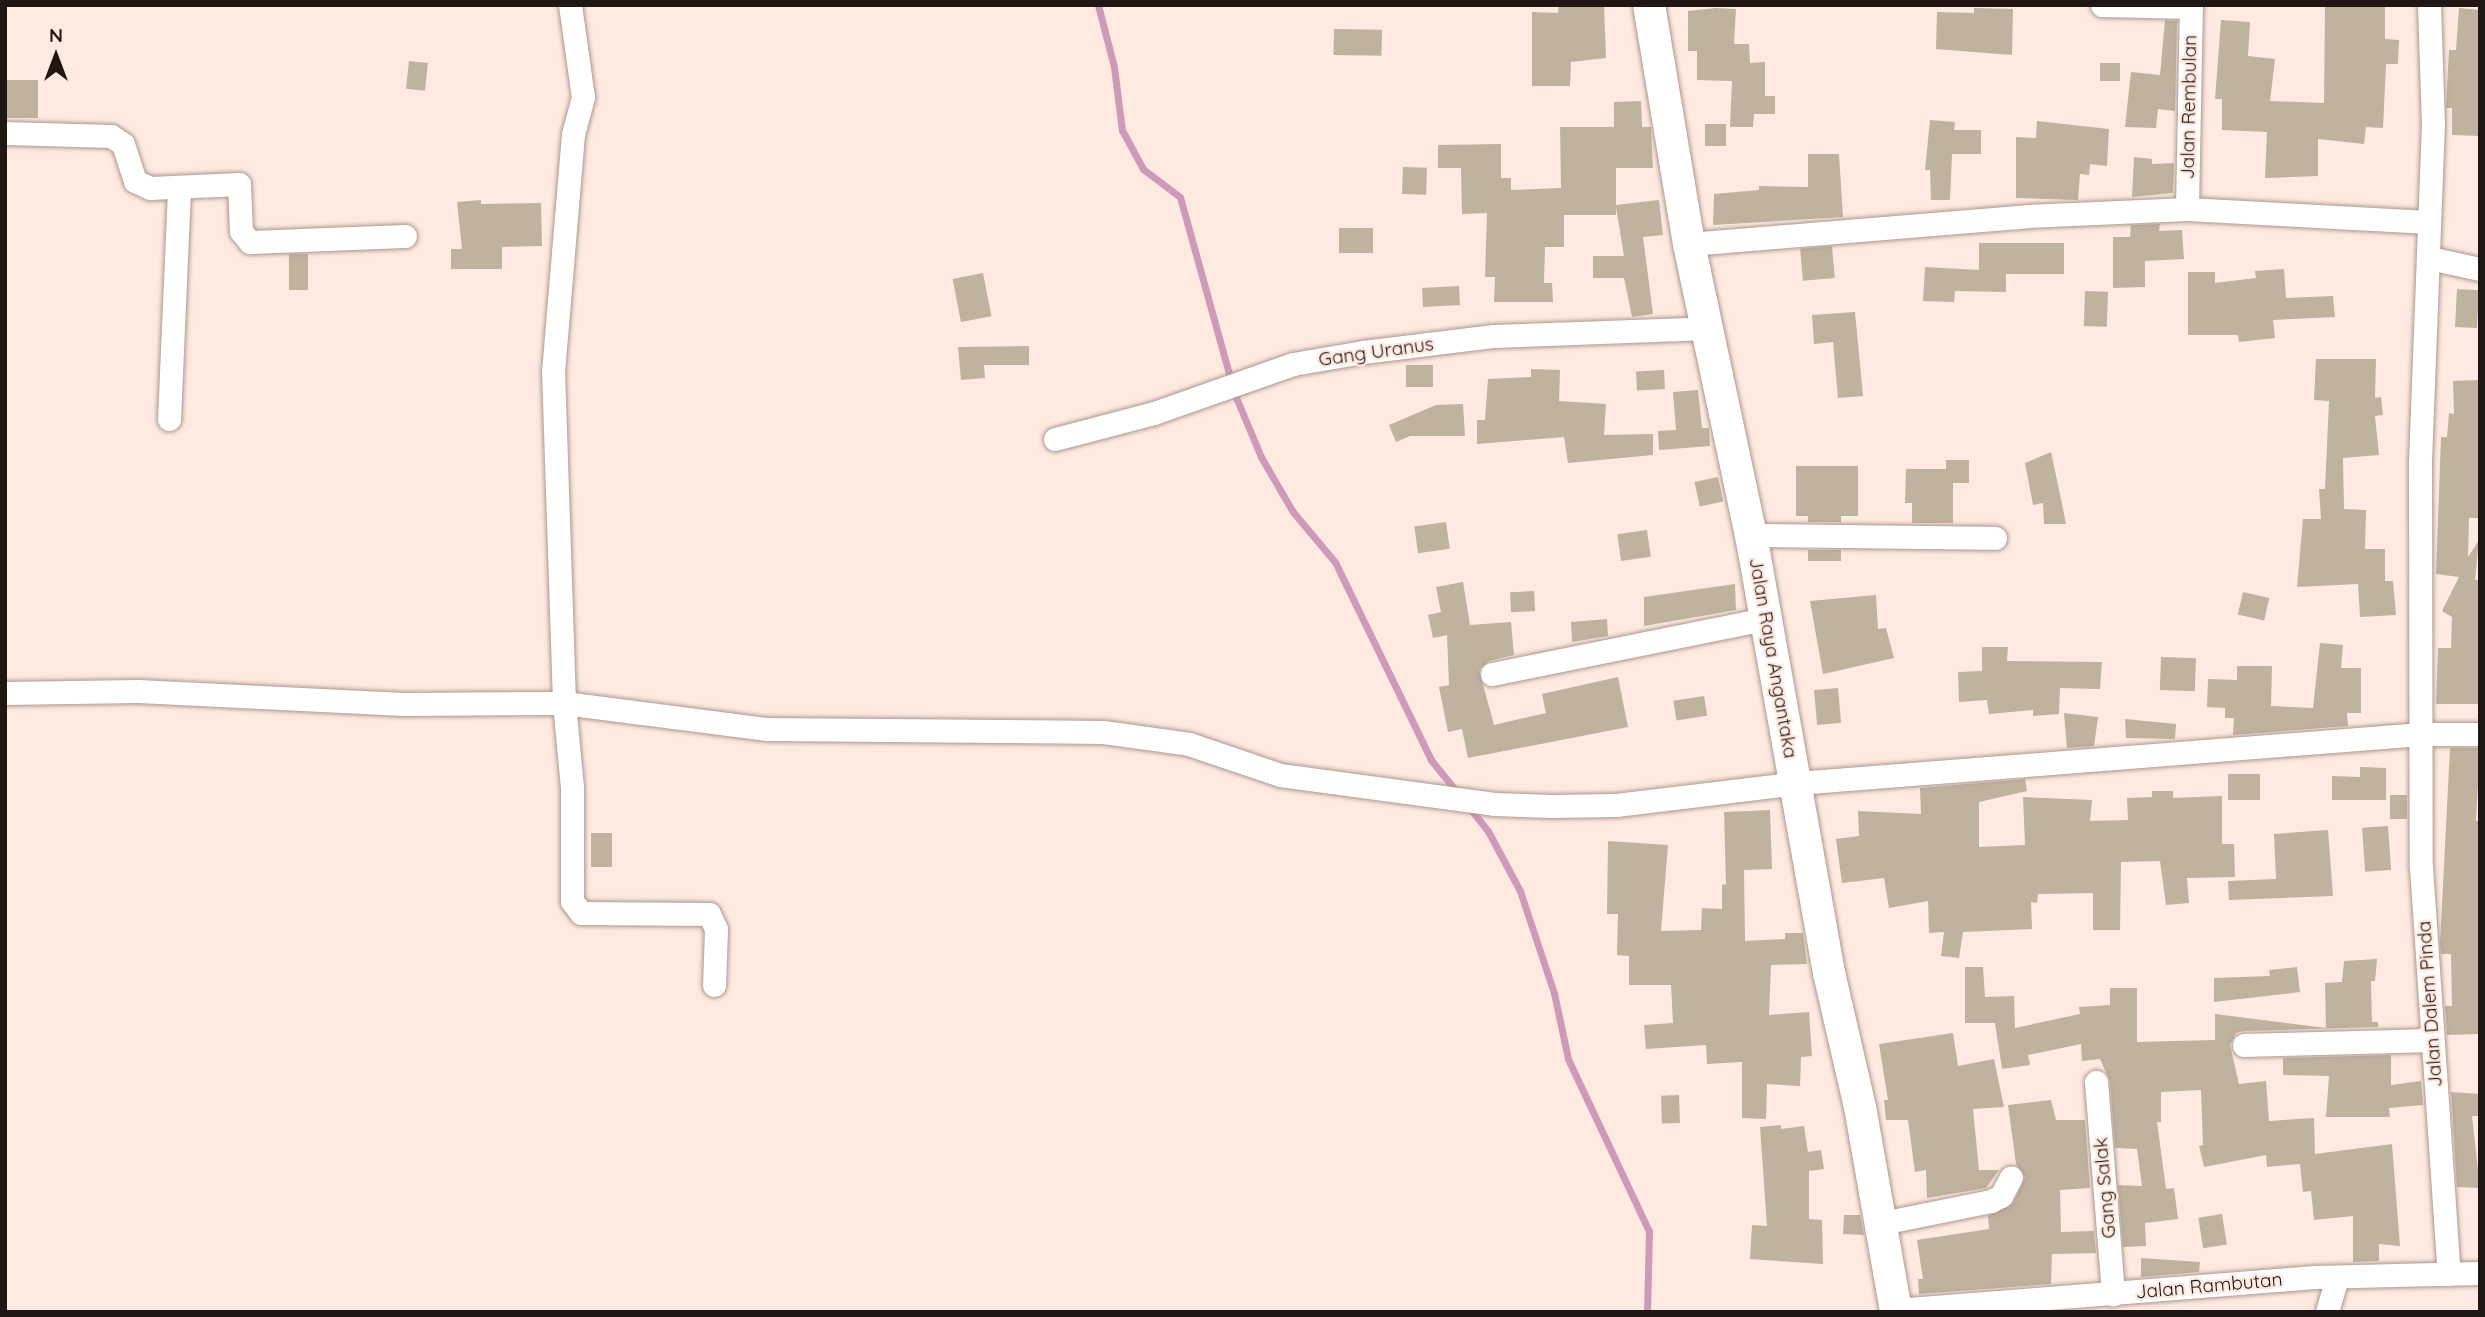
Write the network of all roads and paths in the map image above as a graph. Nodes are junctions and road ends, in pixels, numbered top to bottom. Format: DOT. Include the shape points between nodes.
graph roads {
  1 [pos="570,5"];
  2 [pos="1649,5"];
  3 [pos="2102,5"];
  4 [pos="2429,5"];
  5 [pos="2191,6"];
  6 [pos="5,133"];
  7 [pos="179,187"];
  8 [pos="2187,209"];
  9 [pos="2429,222"];
  10 [pos="405,236"];
  11 [pos="1689,244"];
  12 [pos="2429,258"];
  13 [pos="2480,269"];
  14 [pos="1709,328"];
  15 [pos="169,419"];
  16 [pos="1055,439"];
  17 [pos="1751,535"];
  18 [pos="1995,538"];
  19 [pos="1765,619"];
  20 [pos="1492,674"];
  21 [pos="5,693"];
  22 [pos="564,703"];
  23 [pos="2421,734"];
  24 [pos="2480,734"];
  25 [pos="1797,783"];
  26 [pos="714,985"];
  27 [pos="2432,1040"];
  28 [pos="2245,1045"];
  29 [pos="2096,1082"];
  30 [pos="2011,1177"];
  31 [pos="1882,1223"];
  32 [pos="2480,1273"];
  33 [pos="2449,1274"];
  34 [pos="2337,1276"];
  35 [pos="2113,1294"];
  36 [pos="1896,1311"];
  37 [pos="2327,1312"];
  1 -- 22 [label="street" via="583,97 573,134 553,370"];
  2 -- 11 [label="main road, Jalan Raya Angantaka"];
  3 -- 5 [label="street"];
  4 -- 9 [label="street, Jalan Dalem Pinda"];
  5 -- 8 [label="street, Jalan Rembulan"];
  6 -- 7 [label="street" via="111,136 123,144 135,181 150,188"];
  7 -- 10 [label="street" via="241,185 241,231 250,242"];
  7 -- 15 [label="street"];
  8 -- 9 [label="street"];
  8 -- 11 [label="street" via="2013,217"];
  9 -- 12 [label="street, Jalan Dalem Pinda"];
  11 -- 14 [label="main road, Jalan Raya Angantaka"];
  12 -- 13 [label="street"];
  12 -- 23 [label="street, Jalan Dalem Pinda" via="2420,464"];
  14 -- 16 [label="street, Gang Uranus" via="1494,336 1339,356 1293,364 1154,413"];
  14 -- 17 [label="main road, Jalan Raya Angantaka"];
  17 -- 18 [label="street"];
  17 -- 19 [label="main road, Jalan Raya Angantaka"];
  19 -- 20 [label="street"];
  19 -- 25 [label="main road, Jalan Raya Angantaka"];
  21 -- 22 [label="street" via="138,691 404,704"];
  22 -- 25 [label="street" via="767,729 1143,735 1189,744 1280,775 1494,804 1616,805"];
  22 -- 26 [label="street" via="576,908 581,913 703,911 716,929"];
  23 -- 24 [label="street"];
  23 -- 25 [label="street"];
  23 -- 27 [label="street, Jalan Dalem Pinda" via="2421,867"];
  25 -- 31 [label="main road, Jalan Raya Angantaka" via="1829,973"];
  27 -- 28 [label="street"];
  27 -- 33 [label="street, Jalan Dalem Pinda"];
  29 -- 35 [label="street, Gang Salak"];
  30 -- 31 [label="street" via="2001,1196 1991,1201"];
  31 -- 36 [label="main road, Jalan Raya Angantaka"];
  32 -- 33 [label="street, Jalan Rambutan"];
  33 -- 34 [label="street, Jalan Rambutan"];
  34 -- 35 [label="street, Jalan Rambutan"];
  34 -- 37 [label="street"];
  35 -- 36 [label="street, Jalan Rambutan"];
}
